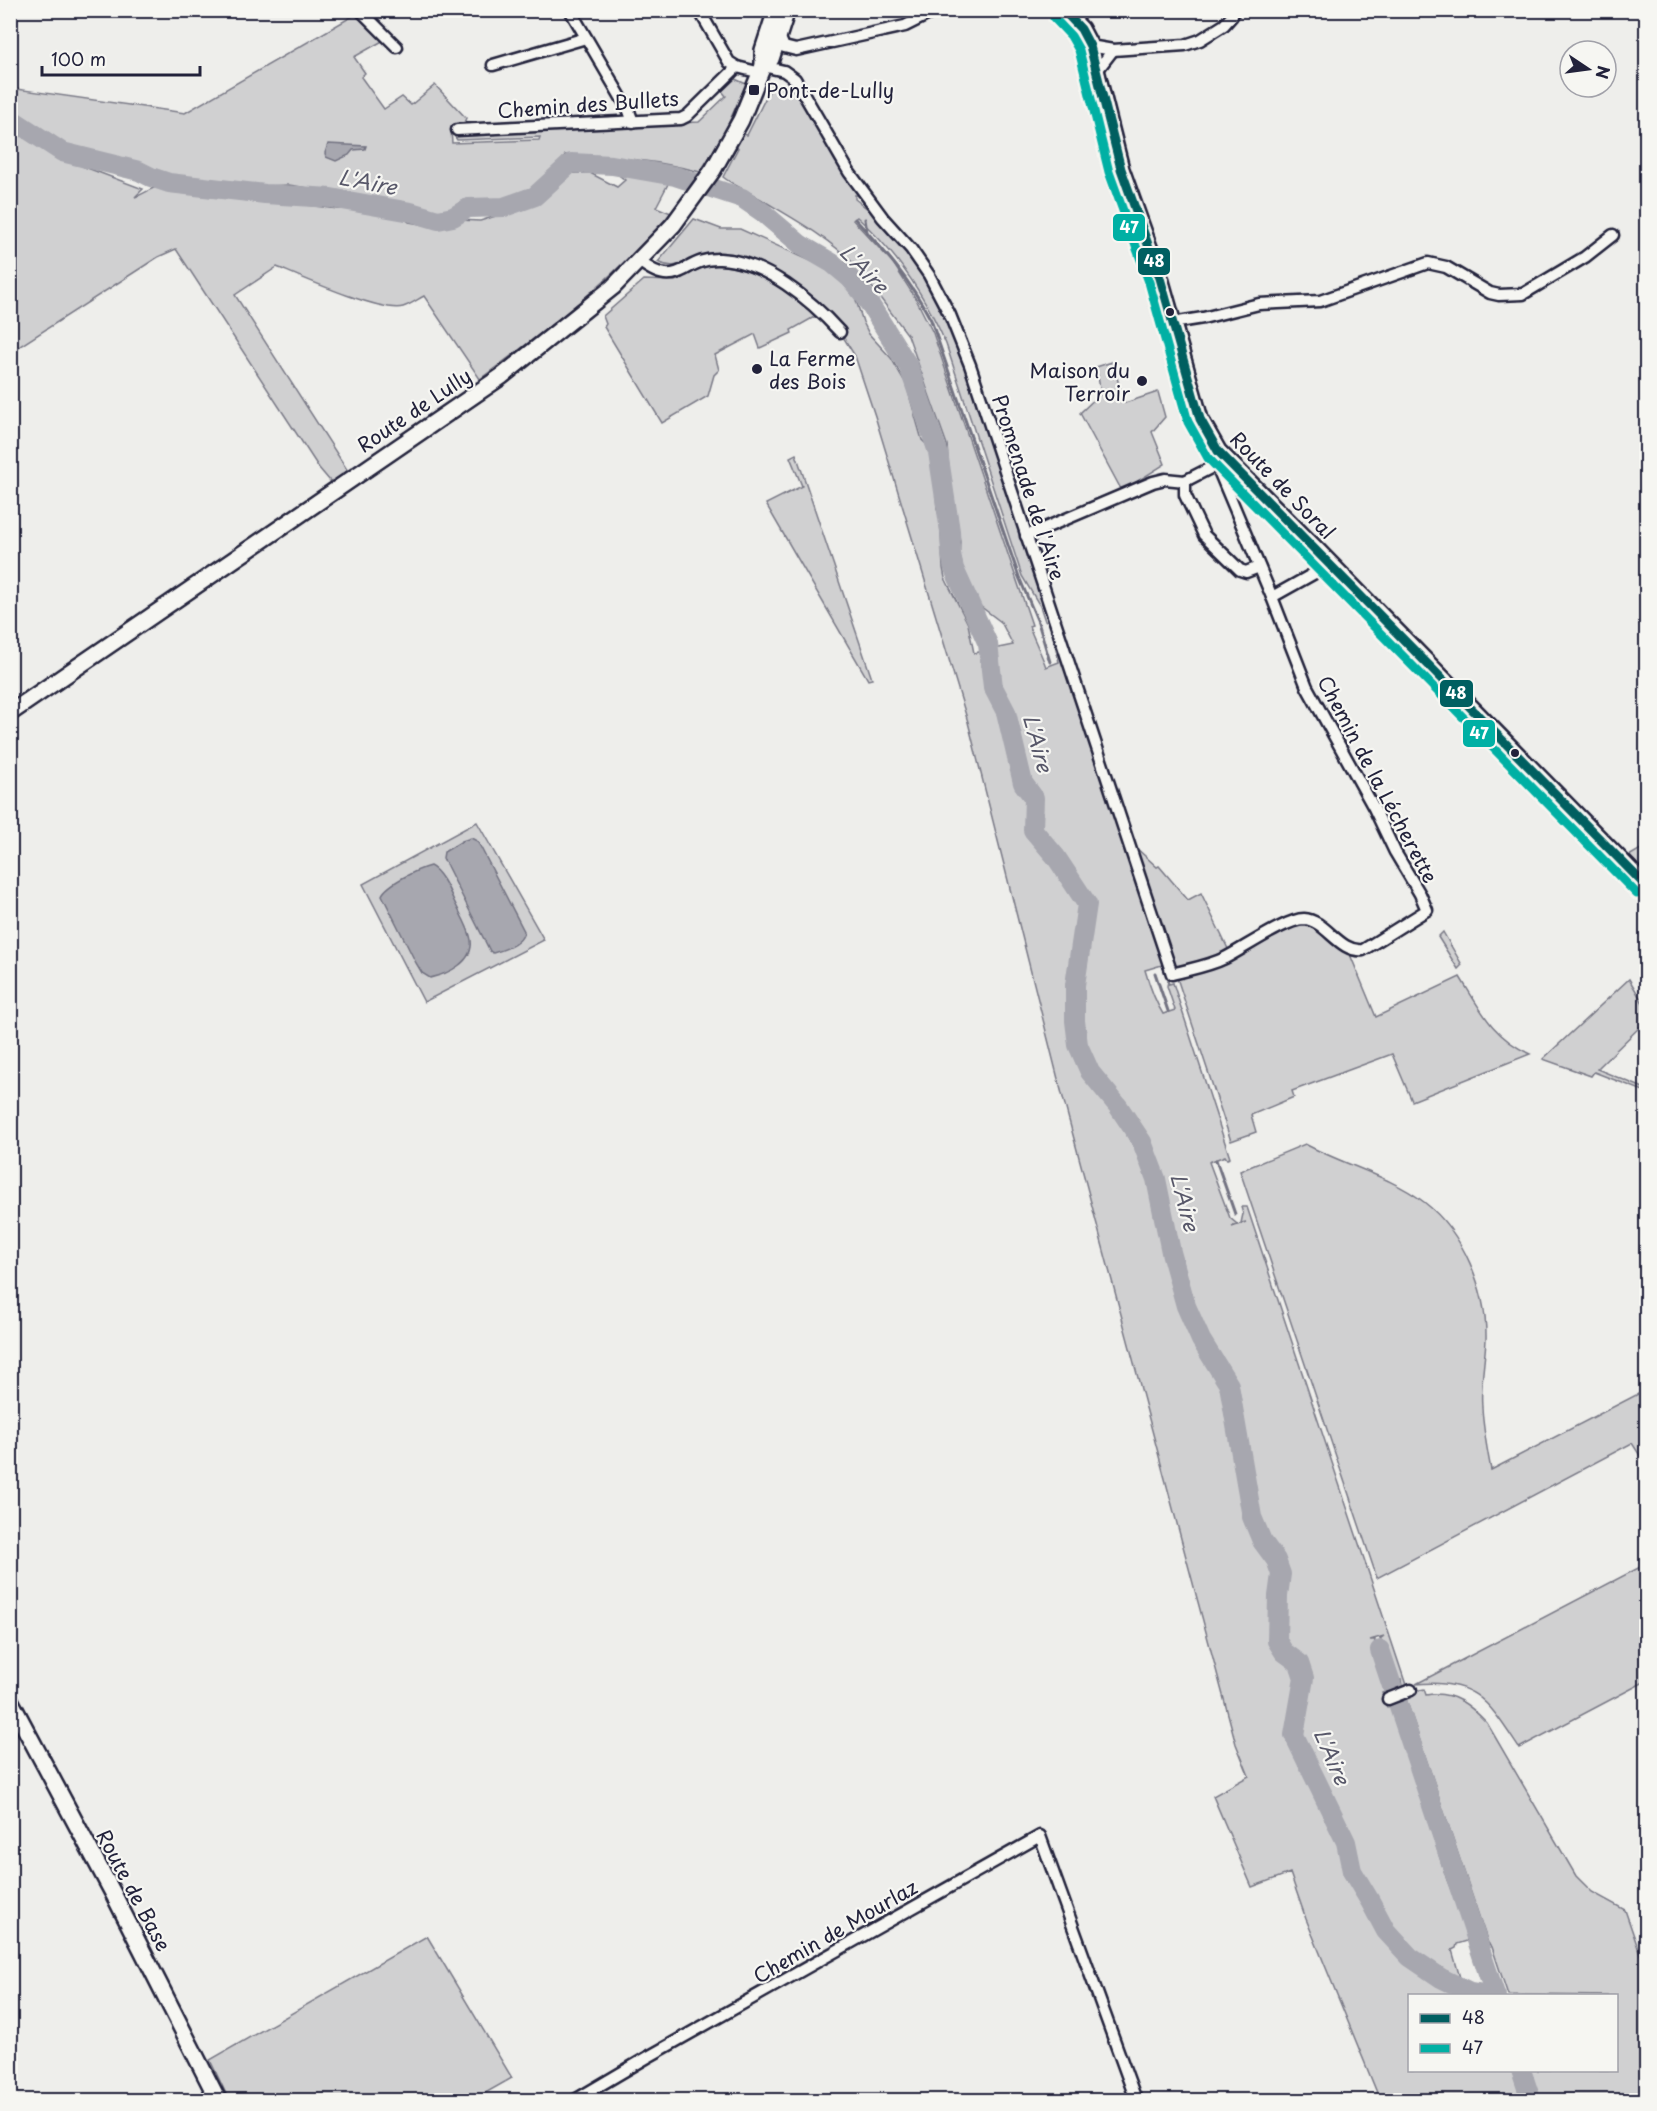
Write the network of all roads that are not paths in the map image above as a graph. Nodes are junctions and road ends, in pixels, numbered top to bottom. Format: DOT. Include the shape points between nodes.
graph roads {
  1 [pos="570,10"];
  2 [pos="699,10"];
  3 [pos="776,10"];
  4 [pos="787,10"];
  5 [pos="937,10"];
  6 [pos="1063,10"];
  7 [pos="1233,10"];
  8 [pos="360,11"];
  9 [pos="779,36"];
  10 [pos="586,38"];
  11 [pos="1090,46"];
  12 [pos="398,47"];
  13 [pos="1113,50"];
  14 [pos="493,66"];
  15 [pos="737,66"];
  16 [pos="762,69"];
  17 [pos="1096,72"];
  18 [pos="633,122"];
  19 [pos="457,130"];
  20 [pos="1613,235"];
  21 [pos="639,261"];
  22 [pos="1172,323"];
  23 [pos="840,332"];
  24 [pos="1221,463"];
  25 [pos="1185,481"];
  26 [pos="1026,536"];
  27 [pos="1330,564"];
  28 [pos="1259,567"];
  29 [pos="1272,597"];
  30 [pos="10,712"];
  31 [pos="1647,886"];
  32 [pos="1172,974"];
  33 [pos="1407,1692"];
  34 [pos="1388,1699"];
  35 [pos="10,1700"];
  36 [pos="218,2100"];
  37 [pos="575,2100"];
  38 [pos="1136,2100"];
  1 -- 10 [label="street"];
  2 -- 15 [label="street" via="729,62"];
  3 -- 16 [label="main road, Route de Lully" via="763,50"];
  4 -- 9 [label="main road, Route de Lully"];
  5 -- 9 [label="street" via="905,26 796,50 784,47"];
  6 -- 11 [label="main road, Route de Soral"];
  7 -- 13 [label="street" via="1224,25 1185,45"];
  8 -- 12 [label="street"];
  9 -- 16 [label="main road, Route de Lully" via="771,59"];
  10 -- 14 [label="street"];
  10 -- 18 [label="street"];
  11 -- 13 [label="street"];
  11 -- 17 [label="main road, Route de Soral"];
  13 -- 17 [label="street"];
  15 -- 16 [label="street, Promenade de l'Aire"];
  15 -- 18 [label="street, Chemin des Bullets" via="684,118"];
  16 -- 21 [label="main road, Route de Lully" via="713,170 685,210"];
  16 -- 26 [label="street, Promenade de l'Aire" via="783,71 795,79 849,172 936,286 970,365"];
  17 -- 22 [label="main road, Route de Soral" via="1124,177"];
  18 -- 19 [label="street, Chemin des Bullets"];
  20 -- 22 [label="street" via="1585,257 1523,294 1490,293 1446,267 1428,263 1320,301 1259,304"];
  21 -- 23 [label="street" via="670,275 712,259 744,264 788,286"];
  21 -- 30 [label="main road, Route de Lully" via="502,376"];
  22 -- 24 [label="main road, Route de Soral" via="1200,419"];
  24 -- 25 [label="street"];
  24 -- 27 [label="main road, Route de Soral"];
  24 -- 28 [label="street, Chemin de la Lécherette"];
  25 -- 26 [label="street" via="1153,482"];
  25 -- 28 [label="street" via="1185,495 1204,535 1240,570"];
  26 -- 32 [label="street, Promenade de l'Aire"];
  27 -- 29 [label="street"];
  27 -- 31 [label="main road, Route de Soral"];
  28 -- 29 [label="street, Chemin de la Lécherette"];
  29 -- 32 [label="street, Chemin de la Lécherette" via="1307,687 1426,910 1364,950 1348,948 1312,921 1296,920 1223,959"];
  33 -- 34 [label="street"];
  35 -- 36 [label="main road, Route de Base"];
  37 -- 38 [label="street, Chemin de Mourlaz" via="1040,1836"];
}
